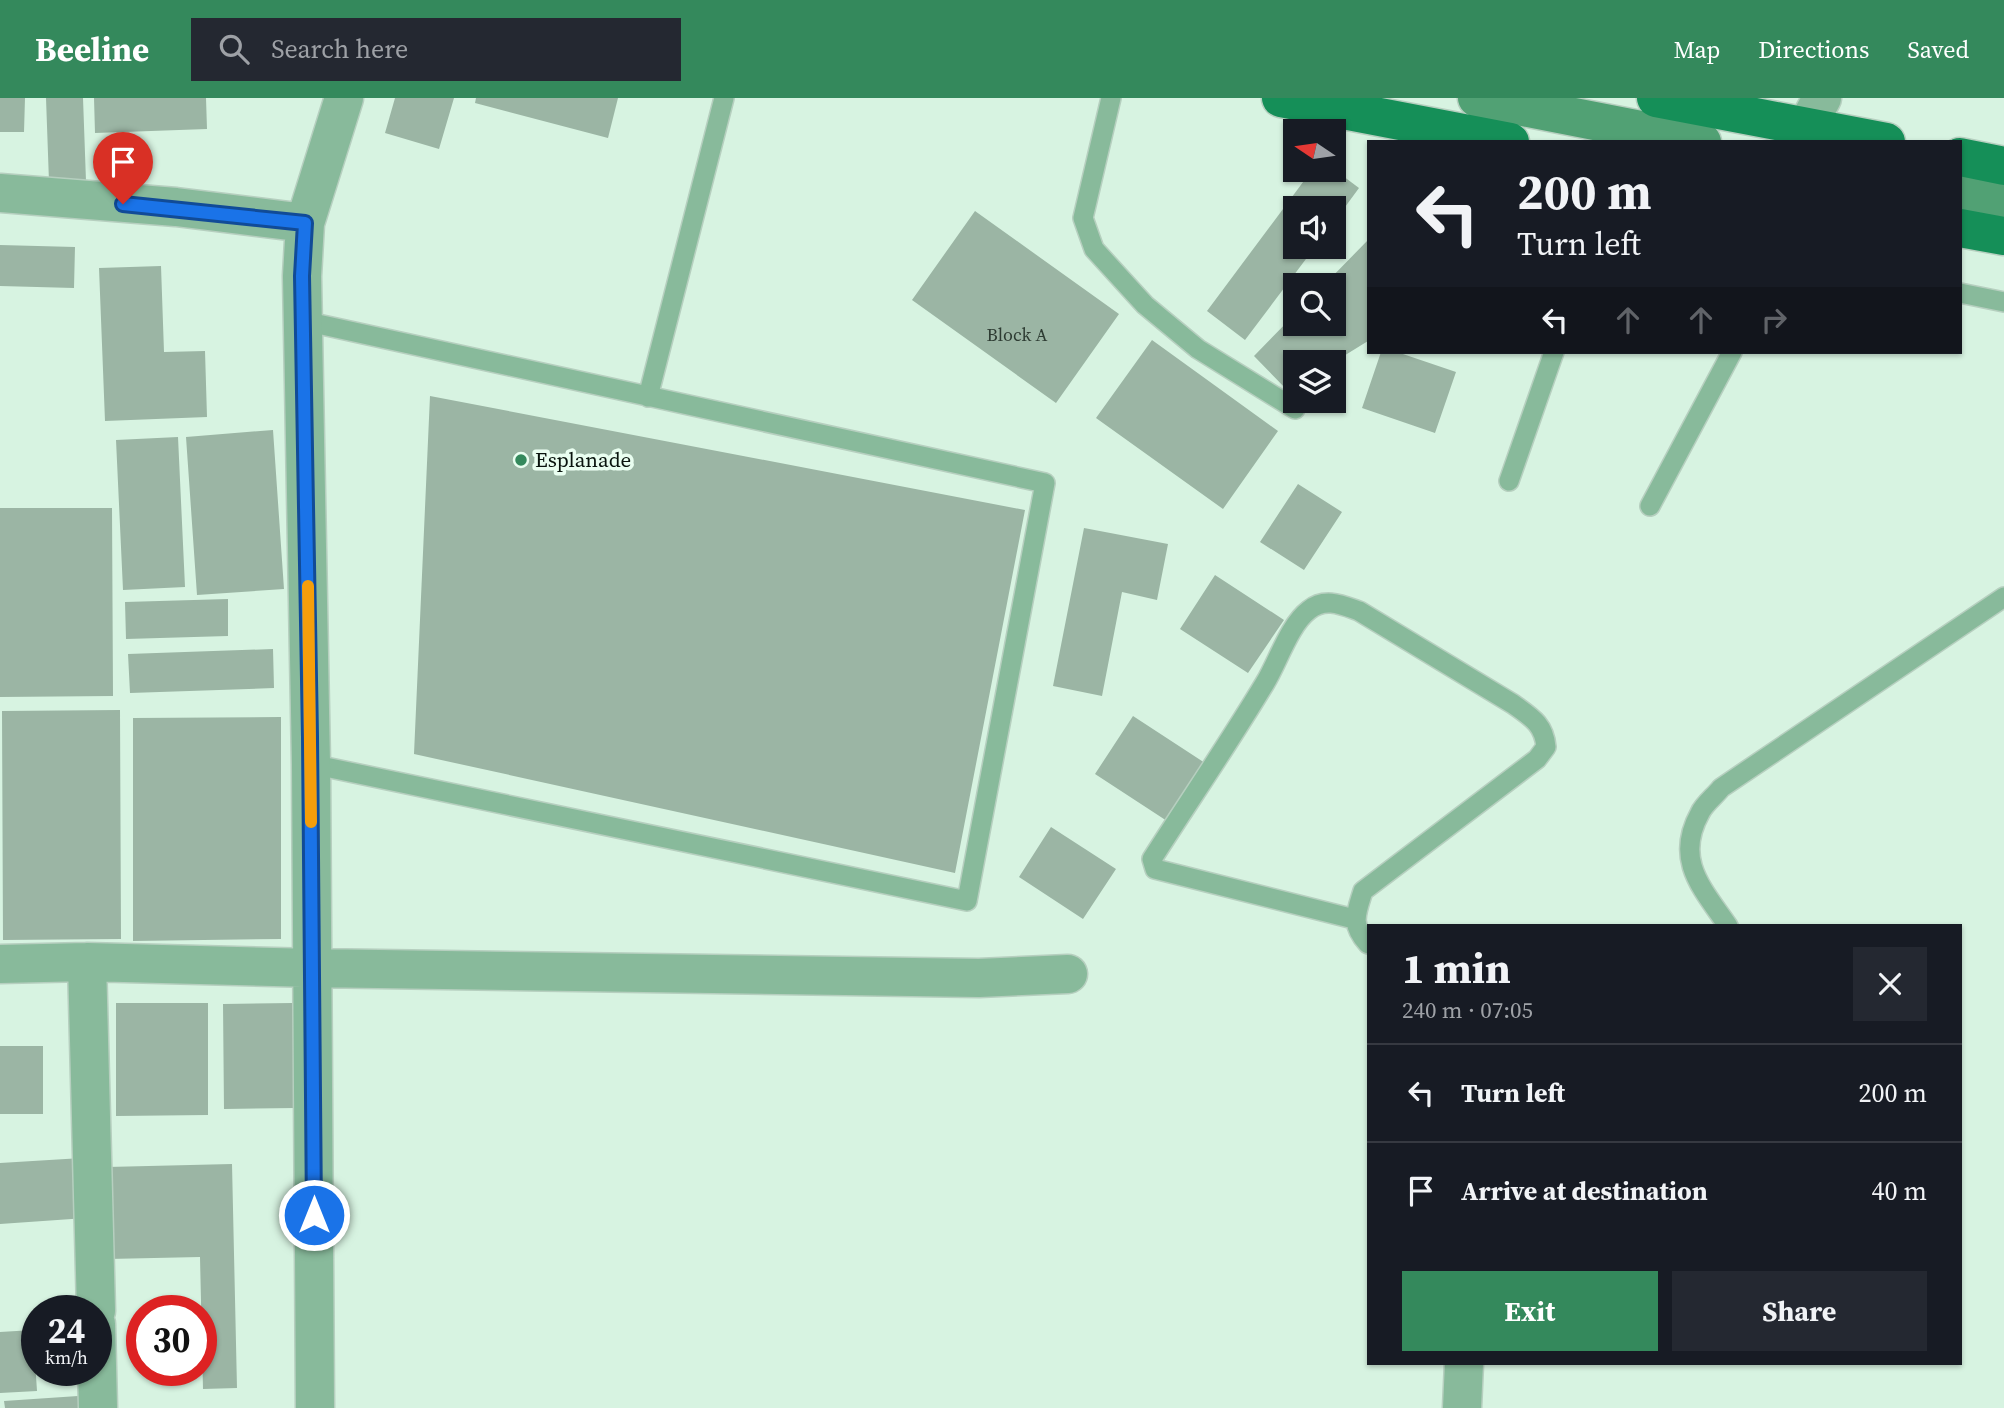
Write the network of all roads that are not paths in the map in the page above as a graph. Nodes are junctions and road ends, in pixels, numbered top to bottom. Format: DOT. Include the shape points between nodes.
graph roads {
  1 [pos="344,98"];
  2 [pos="724,98"];
  3 [pos="1111,98"];
  4 [pos="1281,98"];
  5 [pos="1477,98"];
  6 [pos="1656,98"];
  7 [pos="1814,112"];
  8 [pos="1500,140"];
  9 [pos="1692,140"];
  10 [pos="1881,140"];
  11 [pos="1962,157"];
  12 [pos="2004,166"];
  13 [pos="1962,192"];
  14 [pos="0,193"];
  15 [pos="2004,201"];
  16 [pos="305,223"];
  17 [pos="1962,228"];
  18 [pos="2004,236"];
  19 [pos="1962,293"];
  20 [pos="2004,302"];
  21 [pos="304,321"];
  22 [pos="1553,354"];
  23 [pos="1731,354"];
  24 [pos="648,397"];
  25 [pos="1283,402"];
  26 [pos="1509,481"];
  27 [pos="1650,506"];
  28 [pos="2004,597"];
  29 [pos="311,764"];
  30 [pos="1354,919"];
  31 [pos="1727,924"];
  32 [pos="1367,943"];
  33 [pos="86,961"];
  34 [pos="0,964"];
  35 [pos="313,968"];
  36 [pos="1068,974"];
  37 [pos="96,1295"];
  38 [pos="1464,1365"];
  39 [pos="98,1386"];
  40 [pos="99,1408"];
  41 [pos="315,1408"];
  42 [pos="1462,1408"];
  1 -- 16 [label="street"];
  2 -- 24 [label="lane"];
  3 -- 25 [label="lane" via="1083,218 1094,249 1145,305 1198,349"];
  4 -- 8 [label="main road"];
  5 -- 9 [label="street"];
  6 -- 7 [label="main road"];
  7 -- 10 [label="main road"];
  11 -- 12 [label="main road"];
  13 -- 15 [label="street"];
  14 -- 16 [label="street"];
  16 -- 21 [label="street"];
  17 -- 18 [label="main road"];
  19 -- 20 [label="lane"];
  21 -- 24 [label="lane"];
  21 -- 29 [label="street"];
  22 -- 26 [label="lane"];
  23 -- 27 [label="lane"];
  24 -- 29 [label="lane" via="1045,482 967,901"];
  28 -- 31 [label="lane" via="1721,788 1700,812 1688,848 1692,873"];
  29 -- 35 [label="street"];
  30 -- 30 [label="lane" via="1156,869 1152,859 1266,682 1297,623 1324,603 1359,611 1513,704 1545,732 1546,747 1537,758 1363,891"];
  30 -- 32 [label="lane"];
  33 -- 34 [label="street"];
  33 -- 35 [label="street"];
  33 -- 37 [label="street"];
  35 -- 36 [label="street" via="979,978"];
  35 -- 41 [label="street"];
  38 -- 42 [label="street"];
  39 -- 40 [label="street"];
}
